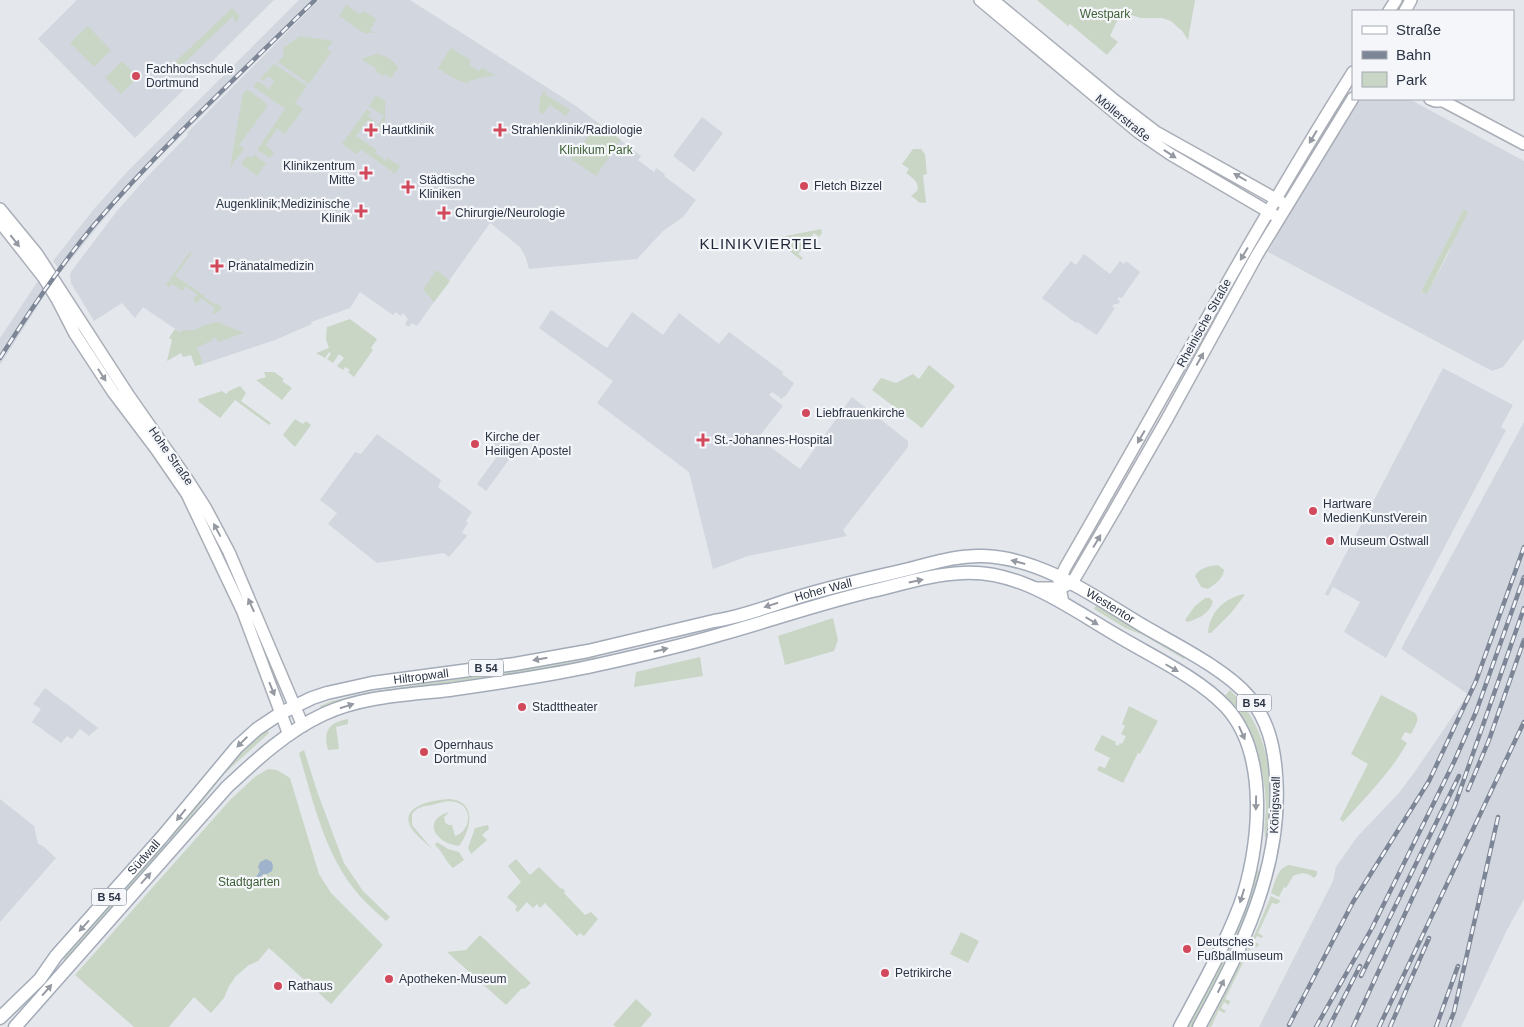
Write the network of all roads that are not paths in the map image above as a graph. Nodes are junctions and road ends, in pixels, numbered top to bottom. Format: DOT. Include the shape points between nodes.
graph roads {
  1 [pos="980,0"];
  2 [pos="994,0"];
  3 [pos="1352,74"];
  4 [pos="1352,99"];
  5 [pos="1442,100"];
  6 [pos="1524,144"];
  7 [pos="1282,202"];
  8 [pos="0,209"];
  9 [pos="1269,212"];
  10 [pos="1280,218"];
  11 [pos="0,222"];
  12 [pos="1164,394"];
  13 [pos="125,399"];
  14 [pos="1176,402"];
  15 [pos="1038,568"];
  16 [pos="1014,580"];
  17 [pos="1064,583"];
  18 [pos="1034,588"];
  19 [pos="1063,603"];
  20 [pos="1148,628"];
  21 [pos="610,646"];
  22 [pos="1138,648"];
  23 [pos="614,661"];
  24 [pos="294,707"];
  25 [pos="281,713"];
  26 [pos="303,726"];
  27 [pos="289,736"];
  28 [pos="0,1018"];
  29 [pos="15,1027"];
  30 [pos="1180,1027"];
  31 [pos="1200,1027"];
  1 -- 9 [label="main road, Möllerstraße, one-way" via="1138,132"];
  7 -- 2 [label="main road, Möllerstraße, one-way" via="1156,132"];
  3 -- 7 [label="main road, Rheinische Straße, one-way"];
  4 -- 7 [label="main road, Rheinische Straße"];
  5 -- 6 [label="main road"];
  7 -- 9 [label="main road, Rheinische Straße"];
  7 -- 10 [label="main road, Rheinische Straße"];
  8 -- 13 [label="main road, Hohe Straße" via="38,254"];
  9 -- 10 [label="main road, Möllerstraße"];
  9 -- 12 [label="main road, Rheinische Straße, one-way"];
  14 -- 10 [label="main road, Rheinische Straße, one-way"];
  11 -- 13 [label="main road, Hohe Straße, one-way" via="44,278 75,334"];
  12 -- 14 [label="main road"];
  12 -- 17 [label="main road, Rheinische Straße, one-way"];
  24 -- 13 [label="main road, Hohe Straße, one-way" via="229,552 205,507"];
  13 -- 25 [label="main road, Hohe Straße, one-way" via="187,494 240,605"];
  17 -- 14 [label="main road, Rheinische Straße, one-way" via="1114,513"];
  15 -- 17 [label="main road, Westentor / B 54"];
  15 -- 21 [label="main road, Hoher Wall / B 54, one-way" via="998,557 951,558 806,594 728,619"];
  16 -- 18 [label="main road, Westentor / B 54"];
  23 -- 16 [label="main road, Hoher Wall / B 54, one-way" via="941,575 992,574"];
  17 -- 18 [label="main road, Westentor"];
  17 -- 19 [label="main road"];
  17 -- 20 [label="main road, Westentor"];
  18 -- 19 [label="main road, Westentor / B 54"];
  19 -- 22 [label="main road, Westentor / B 54, one-way"];
  31 -- 20 [label="main road, Königswall / B 54, one-way" via="1241,944 1262,890 1276,821 1274,750 1263,718 1242,688"];
  21 -- 24 [label="main road, Hiltropwall / B 54, one-way" via="514,664 372,683 327,693"];
  22 -- 30 [label="main road, Königswall / B 54, one-way" via="1204,688 1226,707 1245,739 1255,781 1254,849 1242,900"];
  26 -- 23 [label="main road, Hiltropwall / B 54, one-way" via="340,708 370,700 512,680"];
  24 -- 25 [label="main road, Südwall / B 54"];
  24 -- 26 [label="main road, Hohe Straße"];
  25 -- 27 [label="main road, Hohe Straße"];
  25 -- 28 [label="main road, Südwall / B 54, one-way" via="237,747 40,978"];
  26 -- 27 [label="main road, Südwall / B 54"];
  29 -- 27 [label="main road, Südwall / B 54, one-way" via="227,788"];
}
